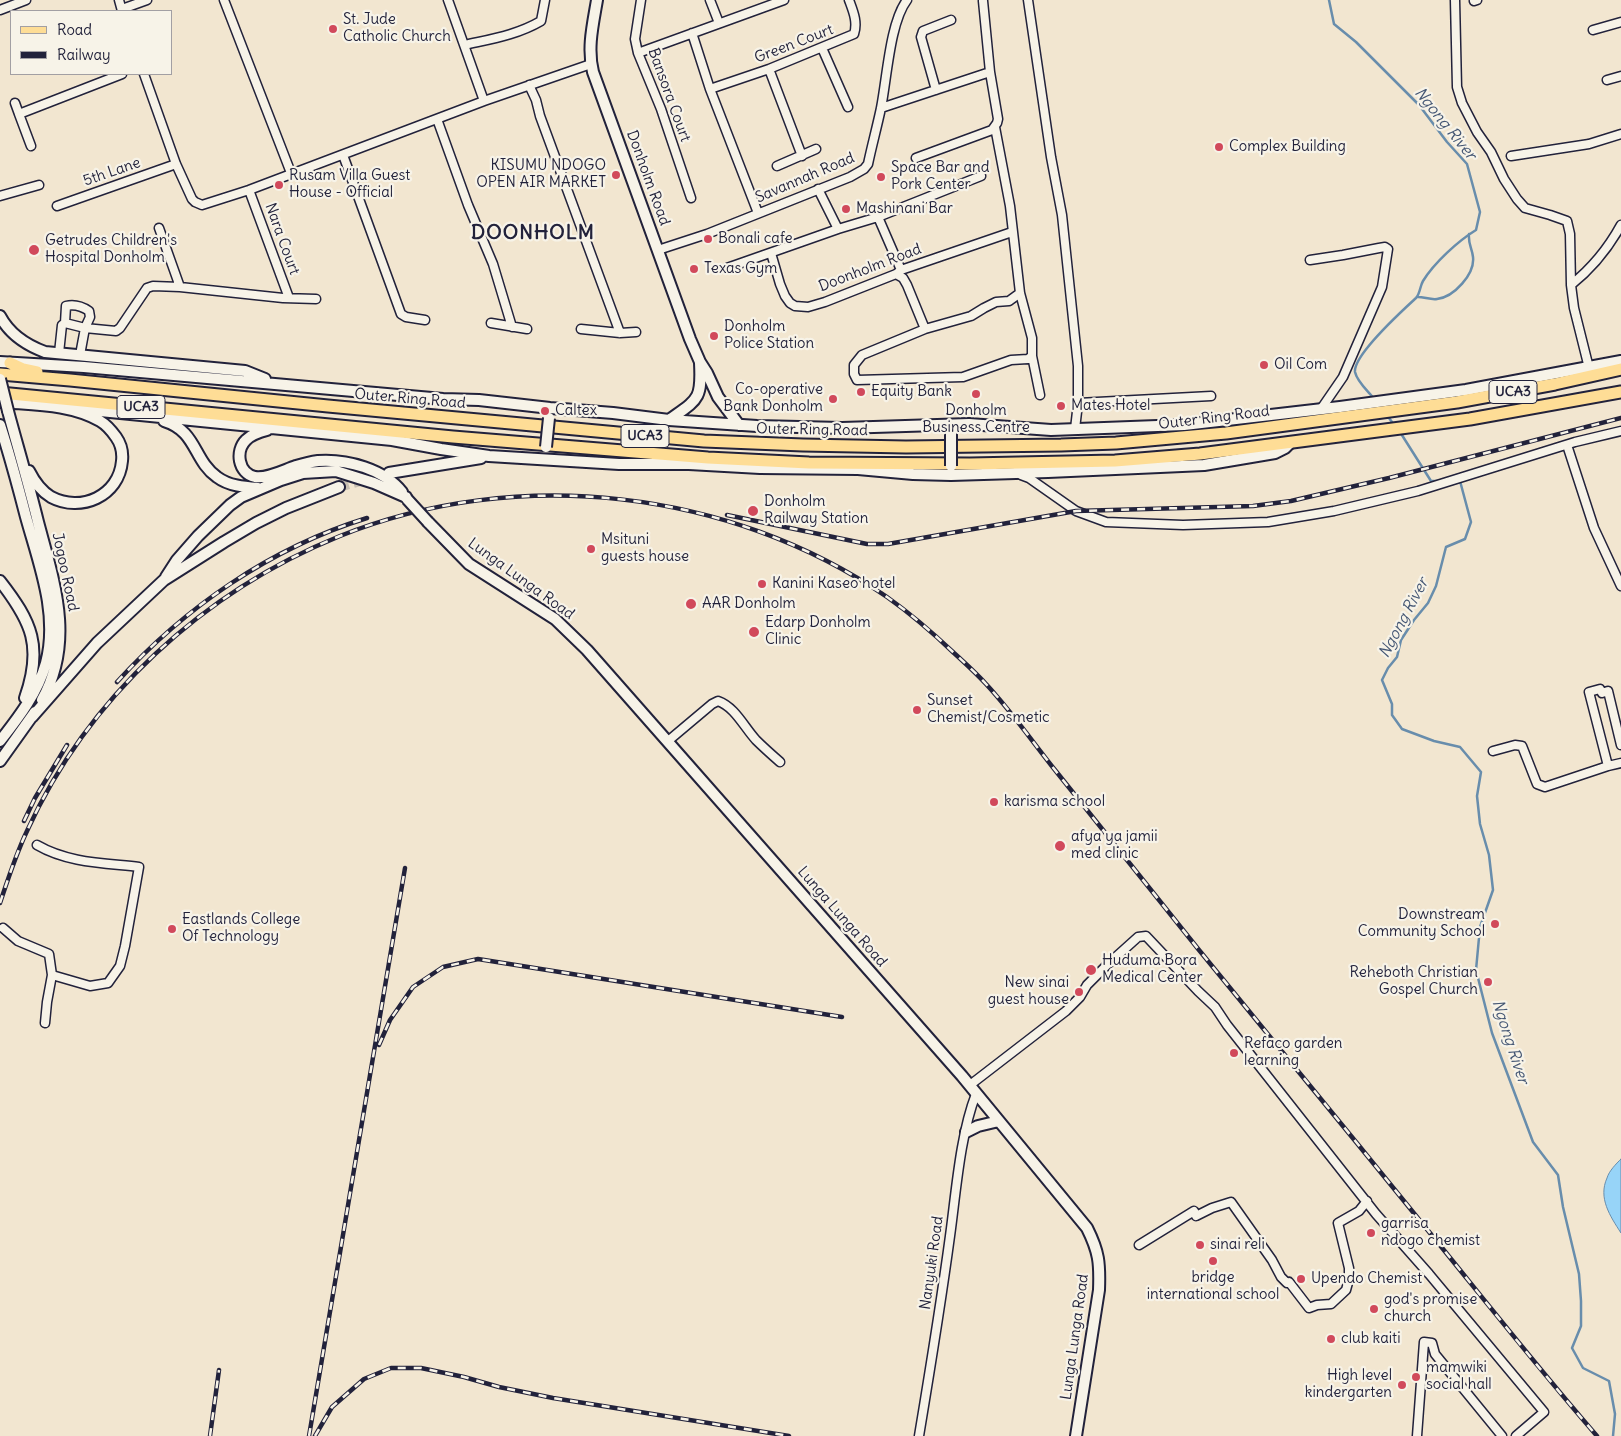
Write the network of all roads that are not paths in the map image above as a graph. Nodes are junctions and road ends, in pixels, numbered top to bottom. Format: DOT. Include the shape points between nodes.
graph roads {
  1 [pos="26,0"];
  2 [pos="118,0"];
  3 [pos="147,0"];
  4 [pos="224,0"];
  5 [pos="448,0"];
  6 [pos="545,0"];
  7 [pos="597,0"];
  8 [pos="641,0"];
  9 [pos="710,0"];
  10 [pos="784,0"];
  11 [pos="849,0"];
  12 [pos="907,0"];
  13 [pos="1028,0"];
  14 [pos="1455,0"];
  15 [pos="983,1"];
  16 [pos="771,2"];
  17 [pos="0,10"];
  18 [pos="122,10"];
  19 [pos="951,20"];
  20 [pos="1621,22"];
  21 [pos="719,23"];
  22 [pos="1593,30"];
  23 [pos="692,33"];
  24 [pos="465,45"];
  25 [pos="822,48"];
  26 [pos="638,53"];
  27 [pos="591,64"];
  28 [pos="769,69"];
  29 [pos="990,72"];
  30 [pos="119,75"];
  31 [pos="144,75"];
  32 [pos="1621,76"];
  33 [pos="1607,80"];
  34 [pos="529,85"];
  35 [pos="710,89"];
  36 [pos="936,90"];
  37 [pos="484,100"];
  38 [pos="15,103"];
  39 [pos="848,107"];
  40 [pos="881,108"];
  41 [pos="19,114"];
  42 [pos="436,119"];
  43 [pos="995,127"];
  44 [pos="1621,134"];
  45 [pos="31,146"];
  46 [pos="816,149"];
  47 [pos="343,155"];
  48 [pos="802,156"];
  49 [pos="1511,156"];
  50 [pos="916,158"];
  51 [pos="176,164"];
  52 [pos="777,166"];
  53 [pos="290,173"];
  54 [pos="981,176"];
  55 [pos="39,185"];
  56 [pos="818,189"];
  57 [pos="249,190"];
  58 [pos="0,196"];
  59 [pos="691,198"];
  60 [pos="57,206"];
  61 [pos="758,213"];
  62 [pos="878,217"];
  63 [pos="1621,226"];
  64 [pos="159,228"];
  65 [pos="838,229"];
  66 [pos="1012,232"];
  67 [pos="658,250"];
  68 [pos="771,253"];
  69 [pos="1310,260"];
  70 [pos="727,268"];
  71 [pos="898,272"];
  72 [pos="1571,285"];
  73 [pos="180,287"];
  74 [pos="1020,293"];
  75 [pos="289,298"];
  76 [pos="316,299"];
  77 [pos="0,316"];
  78 [pos="426,320"];
  79 [pos="65,323"];
  80 [pos="491,323"];
  81 [pos="512,327"];
  82 [pos="85,328"];
  83 [pos="526,329"];
  84 [pos="581,329"];
  85 [pos="925,330"];
  86 [pos="636,332"];
  87 [pos="620,333"];
  88 [pos="59,353"];
  89 [pos="80,356"];
  90 [pos="1032,356"];
  91 [pos="1621,361"];
  92 [pos="5,362"];
  93 [pos="700,362"];
  94 [pos="1589,368"];
  95 [pos="1621,369"];
  96 [pos="0,374"];
  97 [pos="0,379"];
  98 [pos="70,380"];
  99 [pos="284,384"];
  100 [pos="1473,388"];
  101 [pos="1621,392"];
  102 [pos="0,393"];
  103 [pos="1040,395"];
  104 [pos="1211,396"];
  105 [pos="1488,396"];
  106 [pos="0,402"];
  107 [pos="1078,403"];
  108 [pos="1402,404"];
  109 [pos="70,408"];
  110 [pos="1321,409"];
  111 [pos="1341,412"];
  112 [pos="550,413"];
  113 [pos="148,415"];
  114 [pos="669,420"];
  115 [pos="739,425"];
  116 [pos="0,426"];
  117 [pos="272,428"];
  118 [pos="952,428"];
  119 [pos="1075,429"];
  120 [pos="1621,430"];
  121 [pos="1290,443"];
  122 [pos="1567,446"];
  123 [pos="489,456"];
  124 [pos="545,458"];
  125 [pos="22,460"];
  126 [pos="951,471"];
  127 [pos="389,473"];
  128 [pos="1012,473"];
  129 [pos="339,487"];
  130 [pos="262,488"];
  131 [pos="407,498"];
  132 [pos="164,580"];
  133 [pos="0,581"];
  134 [pos="1621,586"];
  135 [pos="32,717"];
  136 [pos="17,720"];
  137 [pos="1,740"];
  138 [pos="668,741"];
  139 [pos="1621,745"];
  140 [pos="1493,751"];
  141 [pos="1,760"];
  142 [pos="780,762"];
  143 [pos="1621,763"];
  144 [pos="1608,766"];
  145 [pos="37,845"];
  146 [pos="3,928"];
  147 [pos="52,975"];
  148 [pos="45,1023"];
  149 [pos="970,1085"];
  150 [pos="976,1094"];
  151 [pos="999,1121"];
  152 [pos="966,1132"];
  153 [pos="1368,1201"];
  154 [pos="1139,1245"];
  155 [pos="919,1436"];
  156 [pos="1076,1436"];
  157 [pos="1417,1436"];
  158 [pos="1502,1436"];
  159 [pos="1516,1436"];
  1 -- 17 [label="street"];
  2 -- 18 [label="street"];
  3 -- 18 [label="street"];
  4 -- 53 [label="street"];
  5 -- 24 [label="street"];
  6 -- 24 [label="street" via="541,21 511,34"];
  7 -- 27 [label="main road, Donholm Road" via="591,34"];
  8 -- 26 [label="street, Bansora Court" via="635,39"];
  9 -- 21 [label="street"];
  10 -- 16 [label="street"];
  11 -- 25 [label="street, Green Court" via="856,21 854,34"];
  12 -- 40 [label="street, Savannah Road" via="896,24"];
  13 -- 107 [label="street" via="1062,215 1078,366"];
  14 -- 72 [label="street" via="1457,87 1462,103 1504,179 1525,208 1567,221"];
  15 -- 29 [label="street"];
  16 -- 21 [label="street"];
  19 -- 36 [label="street" via="923,31 921,37"];
  20 -- 22 [label="street"];
  21 -- 23 [label="street"];
  23 -- 26 [label="street"];
  23 -- 35 [label="street"];
  24 -- 37 [label="street"];
  25 -- 28 [label="street, Green Court"];
  25 -- 39 [label="street"];
  26 -- 59 [label="street, Bansora Court"];
  27 -- 34 [label="street"];
  27 -- 67 [label="main road, Donholm Road"];
  28 -- 35 [label="street, Green Court"];
  28 -- 48 [label="street"];
  29 -- 36 [label="street"];
  29 -- 43 [label="street" via="998,119"];
  30 -- 41 [label="street"];
  31 -- 51 [label="street"];
  32 -- 33 [label="street"];
  34 -- 37 [label="street"];
  34 -- 87 [label="street"];
  35 -- 61 [label="street"];
  36 -- 40 [label="street"];
  37 -- 42 [label="street"];
  38 -- 41 [label="street"];
  40 -- 56 [label="street, Savannah Road" via="868,164 864,169"];
  41 -- 45 [label="street"];
  42 -- 47 [label="street"];
  42 -- 81 [label="street" via="493,264"];
  43 -- 50 [label="street"];
  43 -- 66 [label="street"];
  44 -- 49 [label="street" via="1589,144"];
  46 -- 48 [label="street"];
  47 -- 53 [label="street"];
  47 -- 78 [label="street" via="402,314"];
  48 -- 52 [label="street"];
  51 -- 57 [label="street" via="192,199 199,204 206,205"];
  51 -- 60 [label="street, 5th Lane"];
  53 -- 57 [label="street"];
  54 -- 62 [label="street"];
  55 -- 58 [label="street"];
  56 -- 61 [label="street, Savannah Road"];
  56 -- 65 [label="street"];
  57 -- 75 [label="street, Nara Court"];
  61 -- 67 [label="street, Savannah Road"];
  62 -- 65 [label="street"];
  62 -- 71 [label="street"];
  63 -- 72 [label="street" via="1611,243"];
  64 -- 73 [label="street"];
  65 -- 68 [label="street"];
  66 -- 71 [label="street, Doonholm Road"];
  66 -- 74 [label="street"];
  67 -- 93 [label="main road, Donholm Road"];
  68 -- 70 [label="street"];
  68 -- 71 [label="street, Doonholm Road" via="785,296 795,306 808,307 826,302"];
  69 -- 110 [label="street" via="1388,249 1382,287 1344,377"];
  71 -- 85 [label="street" via="907,285"];
  72 -- 94 [label="street"];
  73 -- 75 [label="street"];
  73 -- 82 [label="street" via="147,288 116,331"];
  74 -- 85 [label="street" via="1009,301 996,302 971,316"];
  74 -- 90 [label="street" via="1032,338"];
  75 -- 76 [label="street"];
  77 -- 88 [label="main road" via="26,344 45,352"];
  79 -- 82 [label="street"];
  79 -- 82 [label="street" via="66,306 85,308 90,316"];
  79 -- 88 [label="street" via="62,325"];
  80 -- 81 [label="street"];
  81 -- 83 [label="street"];
  82 -- 89 [label="street"];
  84 -- 87 [label="street"];
  85 -- 90 [label="street" via="862,355 854,365 857,380 963,377"];
  86 -- 87 [label="street"];
  88 -- 89 [label="main road"];
  89 -- 99 [label="main road" via="245,371"];
  90 -- 103 [label="street"];
  91 -- 94 [label="main road, UCA3"];
  92 -- 98 [label="main road"];
  92 -- 99 [label="main road, Outer Ring Road / UCA3"];
  93 -- 114 [label="main road" via="701,384 697,398"];
  93 -- 115 [label="main road" via="718,397"];
  94 -- 100 [label="main road, UCA3"];
  95 -- 105 [label="main road, Outer Ring Road / UCA3"];
  96 -- 98 [label="main road, Outer Ring Road / UCA3"];
  97 -- 125 [label="main road, Jogoo Road, bridge"];
  98 -- 111 [label="main road, Outer Ring Road / UCA3" via="624,434 803,445 1116,443 1226,433"];
  99 -- 112 [label="main road, Outer Ring Road / UCA3" via="479,400"];
  100 -- 105 [label="main road"];
  100 -- 108 [label="main road, UCA3"];
  101 -- 121 [label="main road, UCA3" via="1479,417"];
  102 -- 121 [label="main road, UCA3" via="453,437 763,461 1060,463 1143,459"];
  104 -- 107 [label="street"];
  105 -- 108 [label="main road, Outer Ring Road / UCA3"];
  106 -- 109 [label="main road"];
  107 -- 119 [label="street"];
  108 -- 111 [label="main road, Outer Ring Road / UCA3"];
  109 -- 113 [label="main road, UCA3"];
  109 -- 125 [label="main road" via="106,425 120,443 122,466 107,493 81,503 53,498 34,480"];
  110 -- 111 [label="main road, UCA3"];
  110 -- 119 [label="main road, UCA3" via="1184,425"];
  112 -- 114 [label="main road, Outer Ring Road / UCA3" via="613,412"];
  112 -- 124 [label="main road, bridge"];
  113 -- 117 [label="main road, UCA3"];
  113 -- 130 [label="main road" via="182,430 217,478 236,486"];
  114 -- 115 [label="main road, Outer Ring Road / UCA3"];
  115 -- 118 [label="main road, UCA3"];
  116 -- 136 [label="main road, Jogoo Road" via="46,593 50,626 46,663"];
  117 -- 123 [label="main road, UCA3" via="392,440"];
  117 -- 131 [label="main road, Lunga Lunga Road" via="258,432 242,444 240,463 252,476 262,477 318,461 352,464 383,476"];
  118 -- 119 [label="main road, UCA3"];
  118 -- 126 [label="main road, bridge"];
  120 -- 122 [label="street"];
  121 -- 128 [label="main road, UCA3" via="1275,453 1204,464"];
  122 -- 128 [label="street" via="1396,497 1268,522 1183,525 1106,522 1076,511 1030,478"];
  122 -- 134 [label="street" via="1594,528"];
  123 -- 124 [label="main road, UCA3"];
  123 -- 127 [label="main road"];
  124 -- 126 [label="main road, UCA3" via="619,464 858,469 913,474"];
  125 -- 135 [label="main road, Jogoo Road" via="60,609 60,640 52,676 48,690"];
  126 -- 128 [label="main road, UCA3"];
  129 -- 132 [label="main road" via="286,508"];
  130 -- 131 [label="main road, Lunga Lunga Road" via="304,473 336,471 374,482"];
  130 -- 132 [label="main road, Lunga Lunga Road" via="230,505 198,536"];
  131 -- 138 [label="main road, Lunga Lunga Road, bridge" via="469,564 555,619"];
  132 -- 135 [label="main road" via="97,643"];
  133 -- 136 [label="main road" via="25,617 33,652 33,673"];
  135 -- 141 [label="main road, Jogoo Road"];
  136 -- 137 [label="main road, Jogoo Road"];
  138 -- 142 [label="street" via="718,701 724,703"];
  138 -- 149 [label="main road, Lunga Lunga Road"];
  139 -- 144 [label="street" via="1608,691 1589,692"];
  140 -- 144 [label="street" via="1522,746 1537,784 1545,787"];
  143 -- 144 [label="street"];
  145 -- 147 [label="street" via="72,860 139,867 120,966 108,983 90,986"];
  146 -- 147 [label="street" via="18,941 49,954"];
  147 -- 148 [label="street"];
  149 -- 150 [label="main road, Lunga Lunga Road"];
  149 -- 153 [label="street" via="1066,1010 1108,964 1138,937 1146,936 1215,1008"];
  150 -- 151 [label="main road, Lunga Lunga Road"];
  150 -- 152 [label="street, Nanyuki Road"];
  151 -- 152 [label="main road"];
  151 -- 156 [label="main road, Lunga Lunga Road" via="1087,1228 1096,1246 1100,1265 1099,1290"];
  152 -- 155 [label="street, Nanyuki Road"];
  153 -- 154 [label="street" via="1359,1211 1338,1223 1350,1279 1346,1290 1331,1304 1309,1308 1289,1282 1281,1277 1232,1202 1196,1216 1194,1211"];
  153 -- 159 [label="street" via="1544,1412"];
  157 -- 158 [label="street" via="1424,1342 1432,1343 1435,1354"];
}
